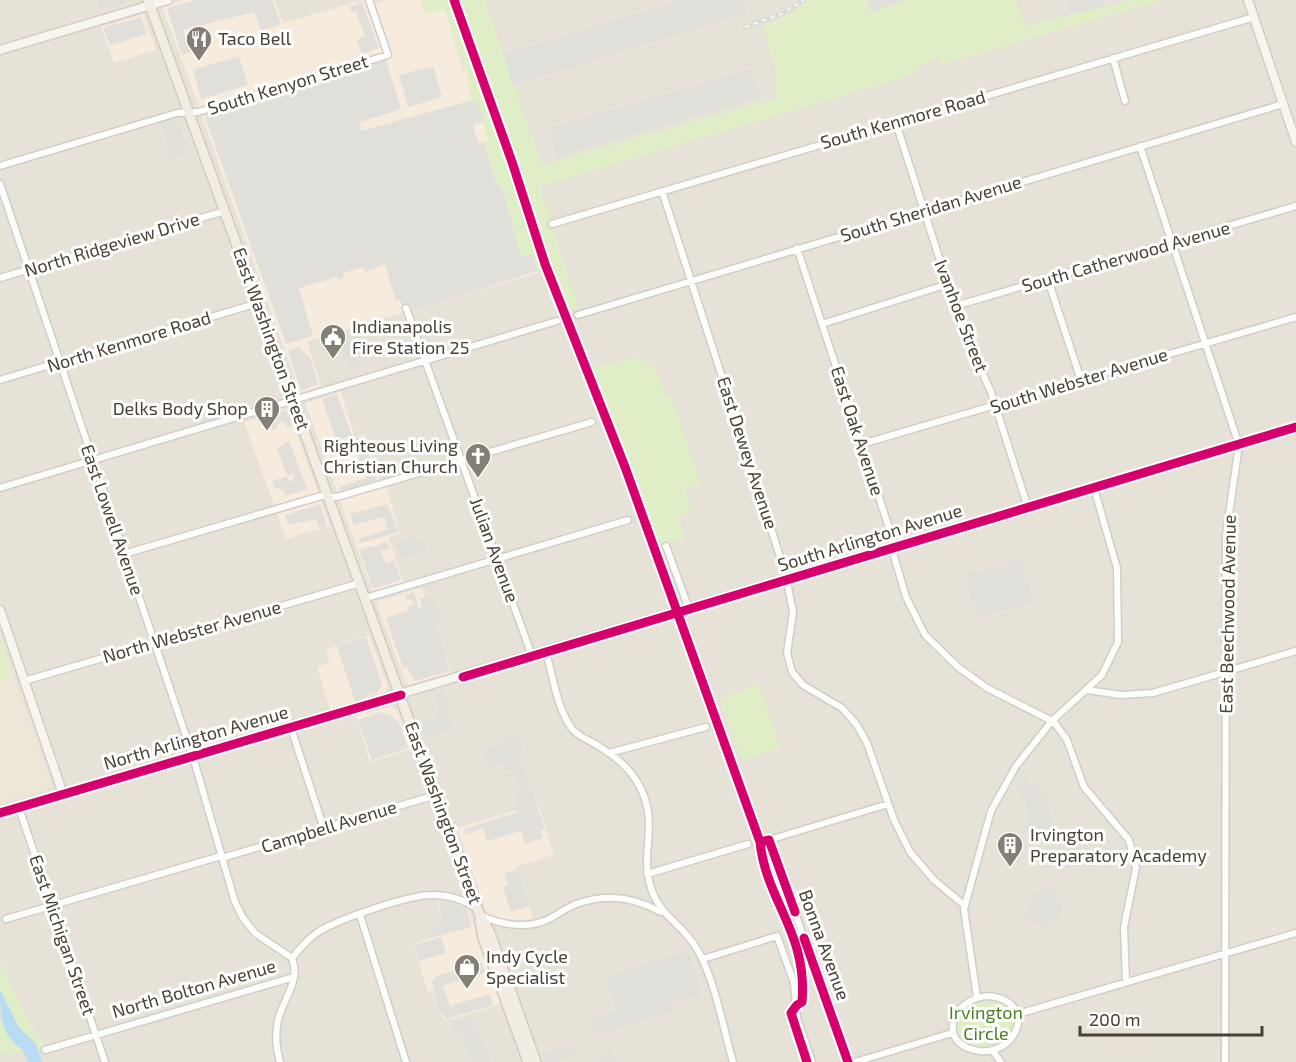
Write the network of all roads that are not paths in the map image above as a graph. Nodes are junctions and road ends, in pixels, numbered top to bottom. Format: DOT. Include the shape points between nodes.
graph roads {
  1 [pos="168,0"];
  2 [pos="369,0"];
  3 [pos="1248,0"];
  4 [pos="149,3"];
  5 [pos="1254,16"];
  6 [pos="0,50"];
  7 [pos="1113,58"];
  8 [pos="1125,100"];
  9 [pos="1283,104"];
  10 [pos="188,112"];
  11 [pos="896,123"];
  12 [pos="1296,142"];
  13 [pos="1140,146"];
  14 [pos="0,166"];
  15 [pos="0,184"];
  16 [pos="662,191"];
  17 [pos="1296,206"];
  18 [pos="225,211"];
  19 [pos="923,211"];
  20 [pos="552,224"];
  21 [pos="1173,243"];
  22 [pos="797,248"];
  23 [pos="29,270"];
  24 [pos="0,279"];
  25 [pos="1048,280"];
  26 [pos="690,281"];
  27 [pos="948,284"];
  28 [pos="258,303"];
  29 [pos="956,306"];
  30 [pos="406,308"];
  31 [pos="578,315"];
  32 [pos="1296,316"];
  33 [pos="557,321"];
  34 [pos="822,324"];
  35 [pos="1205,343"];
  36 [pos="424,361"];
  37 [pos="59,363"];
  38 [pos="0,380"];
  39 [pos="1081,380"];
  40 [pos="294,400"];
  41 [pos="995,406"];
  42 [pos="592,422"];
  43 [pos="1296,427"];
  44 [pos="862,444"];
  45 [pos="1239,445"];
  46 [pos="92,460"];
  47 [pos="461,460"];
  48 [pos="0,488"];
  49 [pos="1094,488"];
  50 [pos="329,497"];
  51 [pos="1028,508"];
  52 [pos="628,520"];
  53 [pos="666,546"];
  54 [pos="893,548"];
  55 [pos="124,554"];
  56 [pos="496,559"];
  57 [pos="787,580"];
  58 [pos="360,583"];
  59 [pos="366,598"];
  60 [pos="690,609"];
  61 [pos="0,610"];
  62 [pos="154,644"];
  63 [pos="1296,651"];
  64 [pos="546,652"];
  65 [pos="532,656"];
  66 [pos="1227,671"];
  67 [pos="24,681"];
  68 [pos="1087,690"];
  69 [pos="401,695"];
  70 [pos="1052,721"];
  71 [pos="706,727"];
  72 [pos="291,728"];
  73 [pos="609,753"];
  74 [pos="193,756"];
  75 [pos="63,794"];
  76 [pos="436,795"];
  77 [pos="888,804"];
  78 [pos="19,808"];
  79 [pos="0,813"];
  80 [pos="324,829"];
  81 [pos="748,844"];
  82 [pos="222,857"];
  83 [pos="647,874"];
  84 [pos="964,905"];
  85 [pos="52,906"];
  86 [pos="662,912"];
  87 [pos="479,913"];
  88 [pos="360,915"];
  89 [pos="6,919"];
  90 [pos="1296,933"];
  91 [pos="1225,953"];
  92 [pos="292,958"];
  93 [pos="703,959"];
  94 [pos="294,976"];
  95 [pos="1126,982"];
  96 [pos="977,998"];
  97 [pos="1018,1014"];
  98 [pos="952,1033"];
  99 [pos="96,1035"];
  100 [pos="45,1050"];
  101 [pos="992,1050"];
  102 [pos="105,1062"];
  103 [pos="280,1062"];
  104 [pos="406,1062"];
  105 [pos="528,1062"];
  106 [pos="536,1062"];
  107 [pos="733,1062"];
  108 [pos="813,1062"];
  109 [pos="849,1062"];
  110 [pos="855,1062"];
  111 [pos="1001,1062"];
  112 [pos="1225,1062"];
  1 -- 4 [label="main road"];
  2 -- 10 [label="street, South Kenyon Street" via="388,55"];
  3 -- 5 [label="main road"];
  4 -- 6 [label="main road"];
  4 -- 10 [label="main road, East Washington Street"];
  5 -- 7 [label="street, South Kenmore Road"];
  5 -- 9 [label="main road"];
  7 -- 8 [label="street"];
  7 -- 11 [label="street, South Kenmore Road"];
  9 -- 12 [label="main road"];
  9 -- 13 [label="street, South Sheridan Avenue"];
  10 -- 14 [label="street, South Kenyon Street"];
  10 -- 18 [label="main road, East Washington Street"];
  11 -- 16 [label="street, South Kenmore Road"];
  11 -- 19 [label="street, Ivanhoe Street"];
  13 -- 19 [label="street, South Sheridan Avenue"];
  13 -- 21 [label="street, East Beechwood Avenue"];
  15 -- 23 [label="street, East Lowell Avenue"];
  16 -- 20 [label="street, South Kenmore Road"];
  16 -- 26 [label="street, East Dewey Avenue"];
  17 -- 21 [label="street, South Catherwood Avenue"];
  18 -- 23 [label="street, North Ridgeview Drive"];
  18 -- 28 [label="main road, East Washington Street"];
  19 -- 22 [label="street, South Sheridan Avenue"];
  19 -- 27 [label="street, Ivanhoe Street"];
  21 -- 25 [label="street, South Catherwood Avenue"];
  21 -- 35 [label="street, East Beechwood Avenue"];
  22 -- 26 [label="street, South Sheridan Avenue"];
  22 -- 34 [label="street, East Oak Avenue"];
  23 -- 24 [label="street, North Ridgeview Drive"];
  23 -- 37 [label="street, East Lowell Avenue"];
  25 -- 29 [label="street, South Catherwood Avenue"];
  25 -- 39 [label="street"];
  26 -- 31 [label="street, South Sheridan Avenue"];
  26 -- 57 [label="street, East Dewey Avenue"];
  27 -- 29 [label="street, Ivanhoe Street"];
  27 -- 34 [label="street"];
  28 -- 37 [label="street, North Kenmore Road"];
  28 -- 40 [label="main road, East Washington Street"];
  29 -- 41 [label="street, Ivanhoe Street"];
  30 -- 36 [label="street, Julian Avenue"];
  32 -- 35 [label="street, South Webster Avenue"];
  33 -- 36 [label="street"];
  34 -- 44 [label="street, East Oak Avenue"];
  35 -- 39 [label="street, South Webster Avenue"];
  35 -- 45 [label="street, East Beechwood Avenue"];
  36 -- 40 [label="street"];
  36 -- 47 [label="street, Julian Avenue"];
  37 -- 38 [label="street, North Kenmore Road"];
  37 -- 46 [label="street, East Lowell Avenue"];
  39 -- 41 [label="street, South Webster Avenue"];
  40 -- 46 [label="street"];
  40 -- 50 [label="main road, East Washington Street"];
  41 -- 44 [label="street, South Webster Avenue"];
  41 -- 51 [label="street, Ivanhoe Street"];
  42 -- 47 [label="street"];
  43 -- 45 [label="main road, South Arlington Avenue"];
  44 -- 54 [label="street, East Oak Avenue"];
  45 -- 49 [label="main road, South Arlington Avenue"];
  45 -- 66 [label="street, East Beechwood Avenue" via="1226,535"];
  46 -- 48 [label="street"];
  46 -- 55 [label="street, East Lowell Avenue"];
  47 -- 50 [label="street"];
  47 -- 56 [label="street, Julian Avenue"];
  49 -- 51 [label="main road, South Arlington Avenue"];
  49 -- 68 [label="street" via="1117,568 1119,638 1104,673"];
  50 -- 55 [label="street"];
  50 -- 58 [label="main road, East Washington Street"];
  51 -- 54 [label="main road, South Arlington Avenue"];
  52 -- 56 [label="street"];
  53 -- 60 [label="street"];
  54 -- 57 [label="main road, South Arlington Avenue"];
  54 -- 70 [label="street, East Oak Avenue" via="910,608 929,640 987,688"];
  55 -- 62 [label="street, East Lowell Avenue"];
  56 -- 59 [label="street"];
  56 -- 65 [label="street, Julian Avenue"];
  57 -- 60 [label="main road, South Arlington Avenue"];
  57 -- 77 [label="street, East Dewey Avenue" via="793,612 787,650 789,667 803,685 836,703 857,725"];
  58 -- 59 [label="main road, East Washington Street"];
  58 -- 62 [label="street, North Webster Avenue"];
  59 -- 69 [label="main road, East Washington Street"];
  60 -- 64 [label="main road, South Arlington Avenue"];
  61 -- 67 [label="main road"];
  62 -- 67 [label="street, North Webster Avenue"];
  62 -- 74 [label="street, East Lowell Avenue"];
  63 -- 66 [label="street"];
  64 -- 65 [label="main road, South Arlington Avenue"];
  64 -- 73 [label="street" via="569,724"];
  65 -- 69 [label="main road, South Arlington Avenue"];
  66 -- 68 [label="street" via="1148,694"];
  66 -- 91 [label="street, East Beechwood Avenue"];
  67 -- 75 [label="main road"];
  68 -- 70 [label="street"];
  69 -- 72 [label="main road, North Arlington Avenue"];
  69 -- 76 [label="main road, East Washington Street"];
  70 -- 84 [label="street" via="1001,790"];
  70 -- 95 [label="street, East Oak Avenue" via="1066,737 1084,787 1123,831 1131,846 1136,868 1124,927"];
  71 -- 73 [label="street"];
  72 -- 74 [label="main road, North Arlington Avenue"];
  72 -- 80 [label="street"];
  73 -- 83 [label="street" via="632,776 646,803 651,833"];
  74 -- 75 [label="main road, North Arlington Avenue"];
  74 -- 82 [label="street, East Lowell Avenue"];
  75 -- 78 [label="main road, North Arlington Avenue"];
  76 -- 80 [label="street, Campbell Avenue"];
  76 -- 87 [label="main road, East Washington Street"];
  77 -- 84 [label="street, East Dewey Avenue" via="914,857"];
  77 -- 109 [label="street, Bonna Avenue" via="769,840"];
  78 -- 79 [label="main road, North Arlington Avenue"];
  78 -- 85 [label="street, East Michigan Street"];
  80 -- 82 [label="street, Campbell Avenue"];
  81 -- 83 [label="street"];
  82 -- 85 [label="street, Campbell Avenue"];
  82 -- 92 [label="street, East Lowell Avenue" via="235,902 249,926"];
  83 -- 86 [label="street"];
  84 -- 96 [label="street"];
  85 -- 89 [label="street, Campbell Avenue"];
  85 -- 99 [label="street, East Michigan Street"];
  86 -- 87 [label="street, North Bolton Avenue" via="638,901 612,897 579,903 529,925 512,925"];
  86 -- 93 [label="street" via="687,935"];
  87 -- 88 [label="street, North Bolton Avenue" via="457,899 426,895"];
  87 -- 105 [label="main road, East Washington Street" via="482,936"];
  87 -- 106 [label="main road, East Washington Street" via="490,933"];
  88 -- 92 [label="street, North Bolton Avenue" via="319,932"];
  88 -- 104 [label="street"];
  90 -- 91 [label="street"];
  91 -- 95 [label="street"];
  91 -- 112 [label="street, East Beechwood Avenue"];
  92 -- 94 [label="street"];
  93 -- 107 [label="street"];
  93 -- 108 [label="street" via="777,936 794,983 797,1018"];
  94 -- 99 [label="street, North Bolton Avenue"];
  94 -- 103 [label="street" via="278,1021 276,1042"];
  95 -- 97 [label="street"];
  96 -- 97 [label="street" via="1003,999"];
  96 -- 98 [label="street" via="955,1015"];
  97 -- 101 [label="street" via="1018,1025 1011,1038"];
  98 -- 101 [label="street" via="966,1047"];
  98 -- 110 [label="street"];
  99 -- 100 [label="street, North Bolton Avenue"];
  99 -- 102 [label="street, East Michigan Street"];
  101 -- 111 [label="street"];
}
